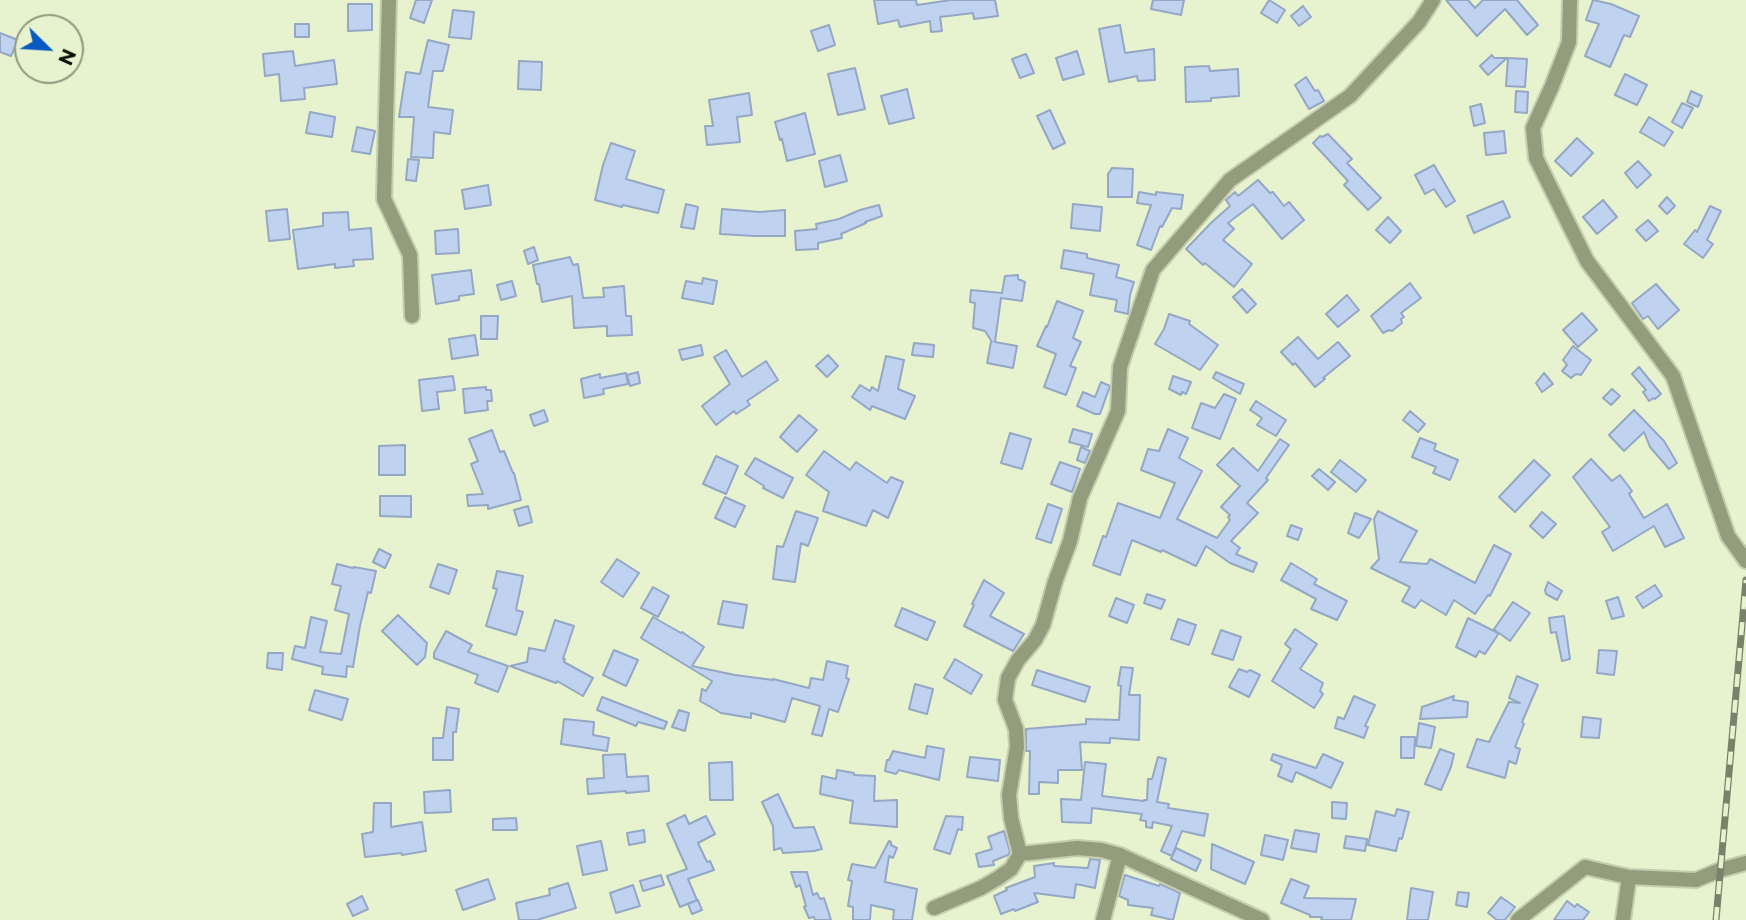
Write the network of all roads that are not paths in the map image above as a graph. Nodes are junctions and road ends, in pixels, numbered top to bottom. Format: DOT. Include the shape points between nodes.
graph roads {
  1 [pos="389,0"];
  2 [pos="1433,0"];
  3 [pos="1570,0"];
  4 [pos="412,316"];
  5 [pos="1746,561"];
  6 [pos="1020,854"];
  7 [pos="1120,855"];
  8 [pos="1746,863"];
  9 [pos="1629,877"];
  10 [pos="934,908"];
  11 [pos="1103,920"];
  12 [pos="1262,920"];
  13 [pos="1518,920"];
  14 [pos="1623,920"];
  1 -- 4 [label="street" via="384,200 410,255"];
  2 -- 6 [label="street" via="1419,22 1350,96 1230,180 1153,270 1120,367 1118,411 1080,498 1043,625 1008,678 1006,700 1017,747 1009,795"];
  3 -- 5 [label="street" via="1569,42 1533,128 1536,158 1587,261 1673,376 1728,536"];
  6 -- 7 [label="street" via="1077,848"];
  6 -- 10 [label="street" via="1011,869 998,878"];
  7 -- 11 [label="street"];
  7 -- 12 [label="street"];
  8 -- 9 [label="street" via="1696,880"];
  9 -- 13 [label="street" via="1585,867"];
  9 -- 14 [label="street"];
}
